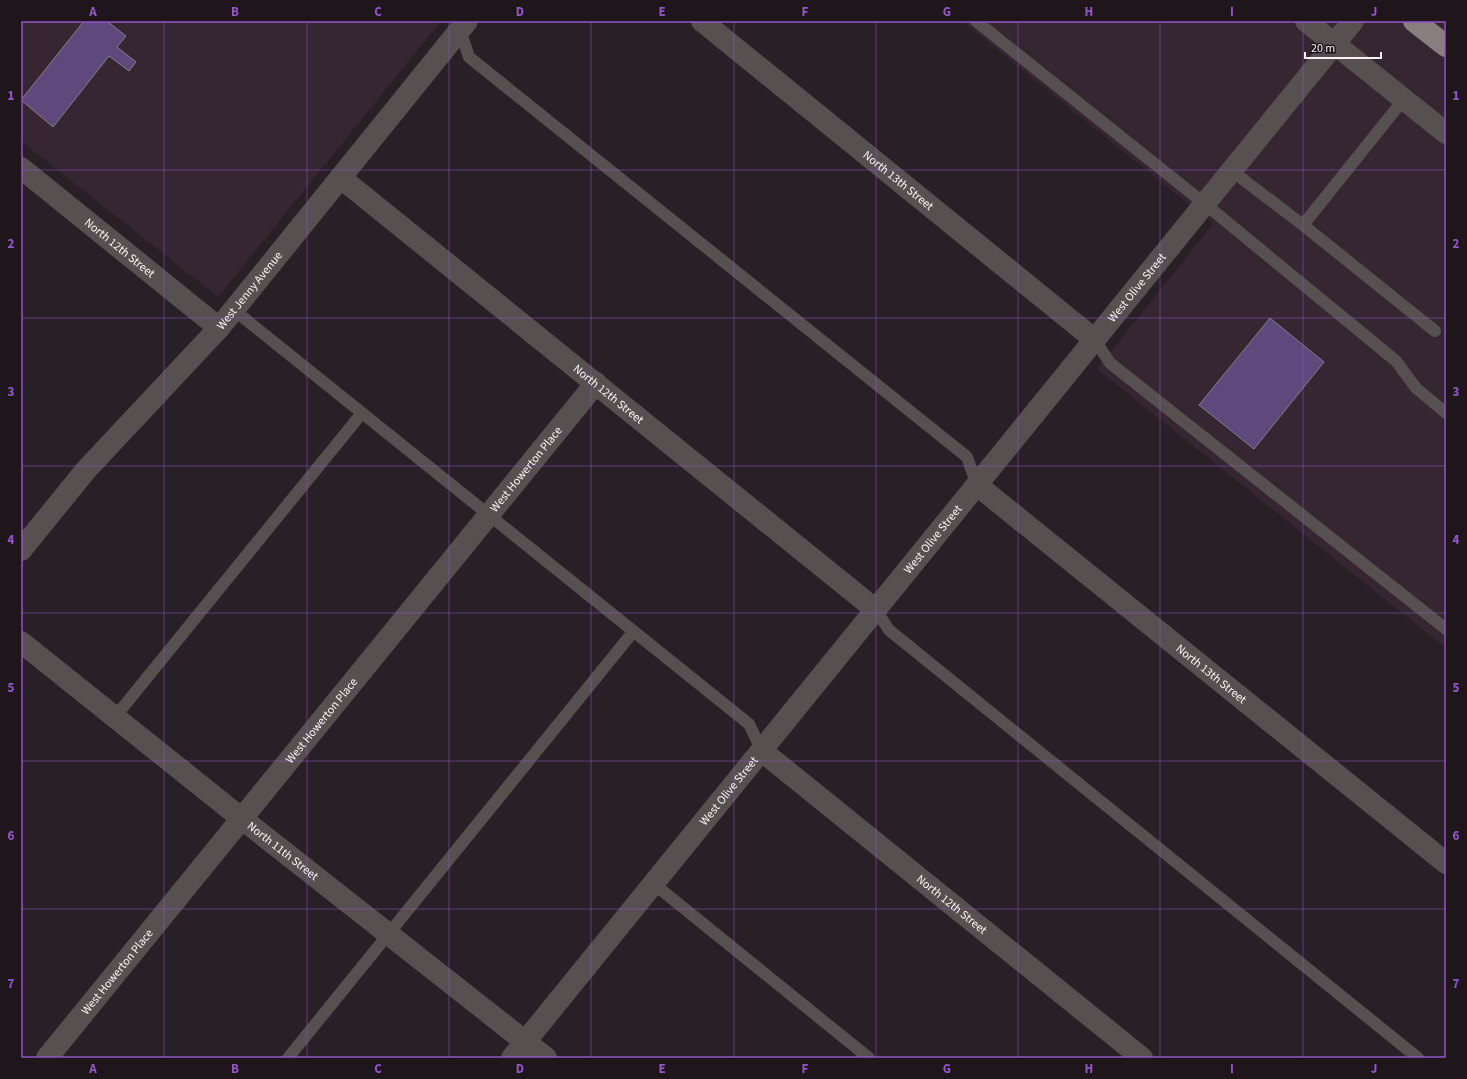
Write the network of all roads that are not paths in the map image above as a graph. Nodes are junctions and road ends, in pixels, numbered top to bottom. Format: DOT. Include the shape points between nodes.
graph roads {
  1 [pos="702,21"];
  2 [pos="976,21"];
  3 [pos="1306,21"];
  4 [pos="1353,21"];
  5 [pos="1414,21"];
  6 [pos="459,24"];
  7 [pos="1334,44"];
  8 [pos="1446,46"];
  9 [pos="1404,100"];
  10 [pos="1446,133"];
  11 [pos="21,168"];
  12 [pos="1232,170"];
  13 [pos="341,178"];
  14 [pos="1205,204"];
  15 [pos="1302,225"];
  16 [pos="234,310"];
  17 [pos="219,328"];
  18 [pos="1435,332"];
  19 [pos="1095,340"];
  20 [pos="596,383"];
  21 [pos="362,413"];
  22 [pos="1446,413"];
  23 [pos="977,485"];
  24 [pos="488,515"];
  25 [pos="21,550"];
  26 [pos="876,610"];
  27 [pos="1446,629"];
  28 [pos="633,632"];
  29 [pos="21,642"];
  30 [pos="115,717"];
  31 [pos="762,751"];
  32 [pos="241,818"];
  33 [pos="1443,855"];
  34 [pos="654,884"];
  35 [pos="389,934"];
  36 [pos="526,1041"];
  37 [pos="47,1058"];
  38 [pos="288,1058"];
  39 [pos="512,1058"];
  40 [pos="546,1058"];
  41 [pos="870,1058"];
  42 [pos="1142,1058"];
  43 [pos="1418,1058"];
  1 -- 19 [label="street, North 13th Street"];
  2 -- 14 [label="lane"];
  3 -- 7 [label="street"];
  4 -- 7 [label="street, West Olive Street"];
  5 -- 8 [label="main road"];
  6 -- 13 [label="street, West Jenny Avenue"];
  6 -- 23 [label="lane" via="469,57 967,457"];
  7 -- 9 [label="street"];
  7 -- 12 [label="street, West Olive Street"];
  9 -- 10 [label="street"];
  9 -- 15 [label="lane"];
  11 -- 17 [label="street, North 12th Street"];
  12 -- 14 [label="street, West Olive Street"];
  12 -- 15 [label="lane"];
  13 -- 16 [label="street, West Jenny Avenue"];
  13 -- 20 [label="street, North 12th Street"];
  14 -- 19 [label="street, West Olive Street"];
  14 -- 22 [label="lane" via="1396,361 1416,388"];
  15 -- 18 [label="lane"];
  16 -- 17 [label="street, West Jenny Avenue"];
  16 -- 21 [label="lane"];
  17 -- 25 [label="street, West Jenny Avenue" via="86,470"];
  19 -- 23 [label="street, West Olive Street"];
  19 -- 27 [label="lane" via="1110,362"];
  20 -- 24 [label="street, West Howerton Place"];
  20 -- 26 [label="street, North 12th Street"];
  21 -- 24 [label="lane"];
  21 -- 30 [label="lane"];
  23 -- 26 [label="street, West Olive Street"];
  23 -- 33 [label="street, North 13th Street"];
  24 -- 28 [label="lane"];
  24 -- 32 [label="street, West Howerton Place"];
  26 -- 31 [label="street, West Olive Street"];
  26 -- 43 [label="lane" via="888,630"];
  28 -- 31 [label="lane" via="749,724"];
  28 -- 35 [label="lane"];
  29 -- 30 [label="street, North 11th Street"];
  30 -- 32 [label="street, North 11th Street"];
  31 -- 34 [label="street, West Olive Street"];
  31 -- 42 [label="street, North 12th Street"];
  32 -- 35 [label="street, North 11th Street"];
  32 -- 37 [label="street, West Howerton Place"];
  34 -- 36 [label="street, West Olive Street"];
  34 -- 41 [label="lane"];
  35 -- 36 [label="street, North 11th Street"];
  35 -- 38 [label="lane"];
  36 -- 39 [label="street, West Olive Street"];
  36 -- 40 [label="street, North 11th Street"];
}
